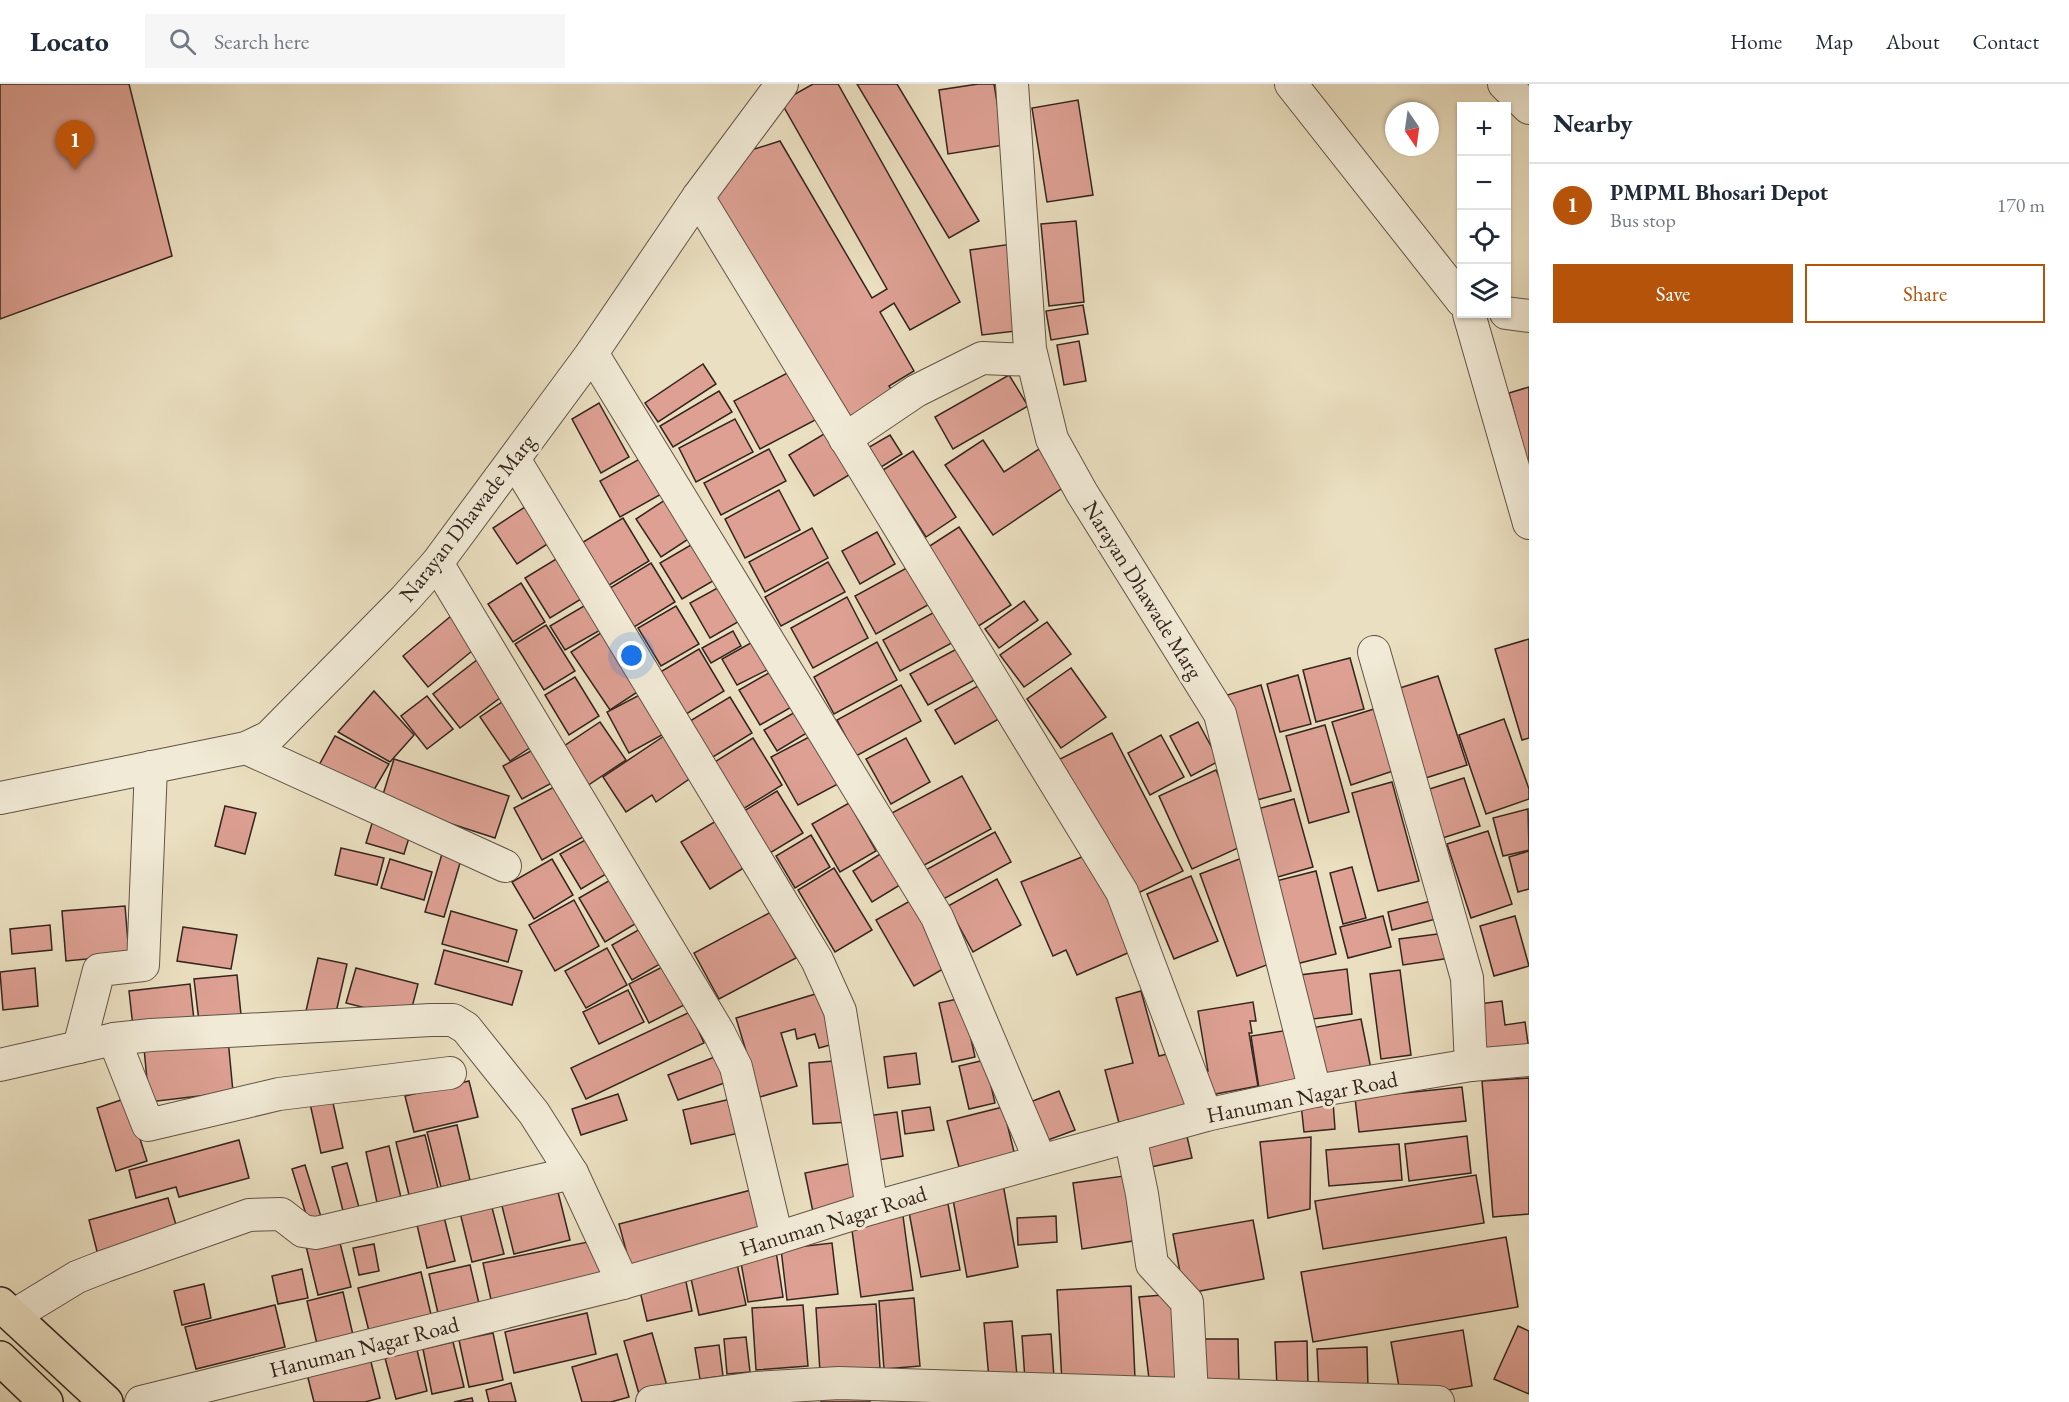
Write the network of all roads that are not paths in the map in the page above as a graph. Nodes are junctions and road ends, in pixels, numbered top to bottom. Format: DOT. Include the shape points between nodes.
graph roads {
  1 [pos="782,84"];
  2 [pos="1012,84"];
  3 [pos="1291,84"];
  4 [pos="1504,84"];
  5 [pos="1529,108"];
  6 [pos="698,197"];
  7 [pos="1457,296"];
  8 [pos="1511,314"];
  9 [pos="1529,316"];
  10 [pos="1470,318"];
  11 [pos="592,353"];
  12 [pos="1032,360"];
  13 [pos="845,439"];
  14 [pos="513,459"];
  15 [pos="1529,523"];
  16 [pos="437,563"];
  17 [pos="1374,651"];
  18 [pos="246,748"];
  19 [pos="151,767"];
  20 [pos="0,798"];
  21 [pos="505,866"];
  22 [pos="114,1039"];
  23 [pos="79,1047"];
  24 [pos="1529,1060"];
  25 [pos="0,1065"];
  26 [pos="1471,1065"];
  27 [pos="450,1073"];
  28 [pos="1315,1091"];
  29 [pos="1206,1115"];
  30 [pos="1130,1136"];
  31 [pos="1040,1160"];
  32 [pos="572,1173"];
  33 [pos="872,1208"];
  34 [pos="777,1238"];
  35 [pos="623,1283"];
  36 [pos="6,1310"];
  37 [pos="0,1358"];
  38 [pos="1192,1394"];
  39 [pos="46,1402"];
  40 [pos="106,1402"];
  41 [pos="141,1402"];
  42 [pos="652,1402"];
  43 [pos="1438,1402"];
  1 -- 6 [label="street, Narayan Dhawade Marg"];
  2 -- 12 [label="street, Narayan Dhawade Marg"];
  3 -- 7 [label="street"];
  4 -- 5 [label="street"];
  6 -- 11 [label="street, Narayan Dhawade Marg"];
  6 -- 13 [label="street"];
  8 -- 9 [label="street"];
  10 -- 15 [label="street"];
  11 -- 14 [label="street, Narayan Dhawade Marg"];
  11 -- 31 [label="street" via="938,917"];
  12 -- 13 [label="street" via="982,358 916,391"];
  12 -- 28 [label="street, Narayan Dhawade Marg" via="1052,439 1220,714"];
  13 -- 29 [label="street" via="1122,892"];
  14 -- 16 [label="street, Narayan Dhawade Marg"];
  14 -- 33 [label="street" via="817,960 840,1011"];
  16 -- 18 [label="street, Narayan Dhawade Marg" via="269,737"];
  16 -- 34 [label="street" via="719,1033 736,1067"];
  17 -- 26 [label="street" via="1467,978"];
  18 -- 19 [label="street, Narayan Dhawade Marg"];
  18 -- 21 [label="street"];
  19 -- 20 [label="street, Narayan Dhawade Marg"];
  19 -- 23 [label="street" via="143,965 99,970"];
  22 -- 23 [label="street"];
  22 -- 27 [label="street" via="148,1125 279,1094"];
  22 -- 32 [label="street" via="453,1020 466,1028 534,1113"];
  23 -- 25 [label="street"];
  24 -- 26 [label="street, Hanuman Nagar Road"];
  26 -- 28 [label="street, Hanuman Nagar Road"];
  28 -- 29 [label="street, Hanuman Nagar Road"];
  29 -- 30 [label="street, Hanuman Nagar Road"];
  30 -- 31 [label="street, Hanuman Nagar Road"];
  30 -- 38 [label="street" via="1152,1264 1187,1302"];
  31 -- 33 [label="street, Hanuman Nagar Road"];
  32 -- 35 [label="street"];
  32 -- 36 [label="street" via="316,1233 303,1231 281,1214 249,1215 76,1277"];
  33 -- 34 [label="street, Hanuman Nagar Road"];
  34 -- 35 [label="street, Hanuman Nagar Road"];
  35 -- 41 [label="street, Hanuman Nagar Road"];
  36 -- 40 [label="highway"];
  37 -- 39 [label="highway"];
  38 -- 42 [label="street" via="839,1383 755,1388"];
  38 -- 43 [label="street"];
}
